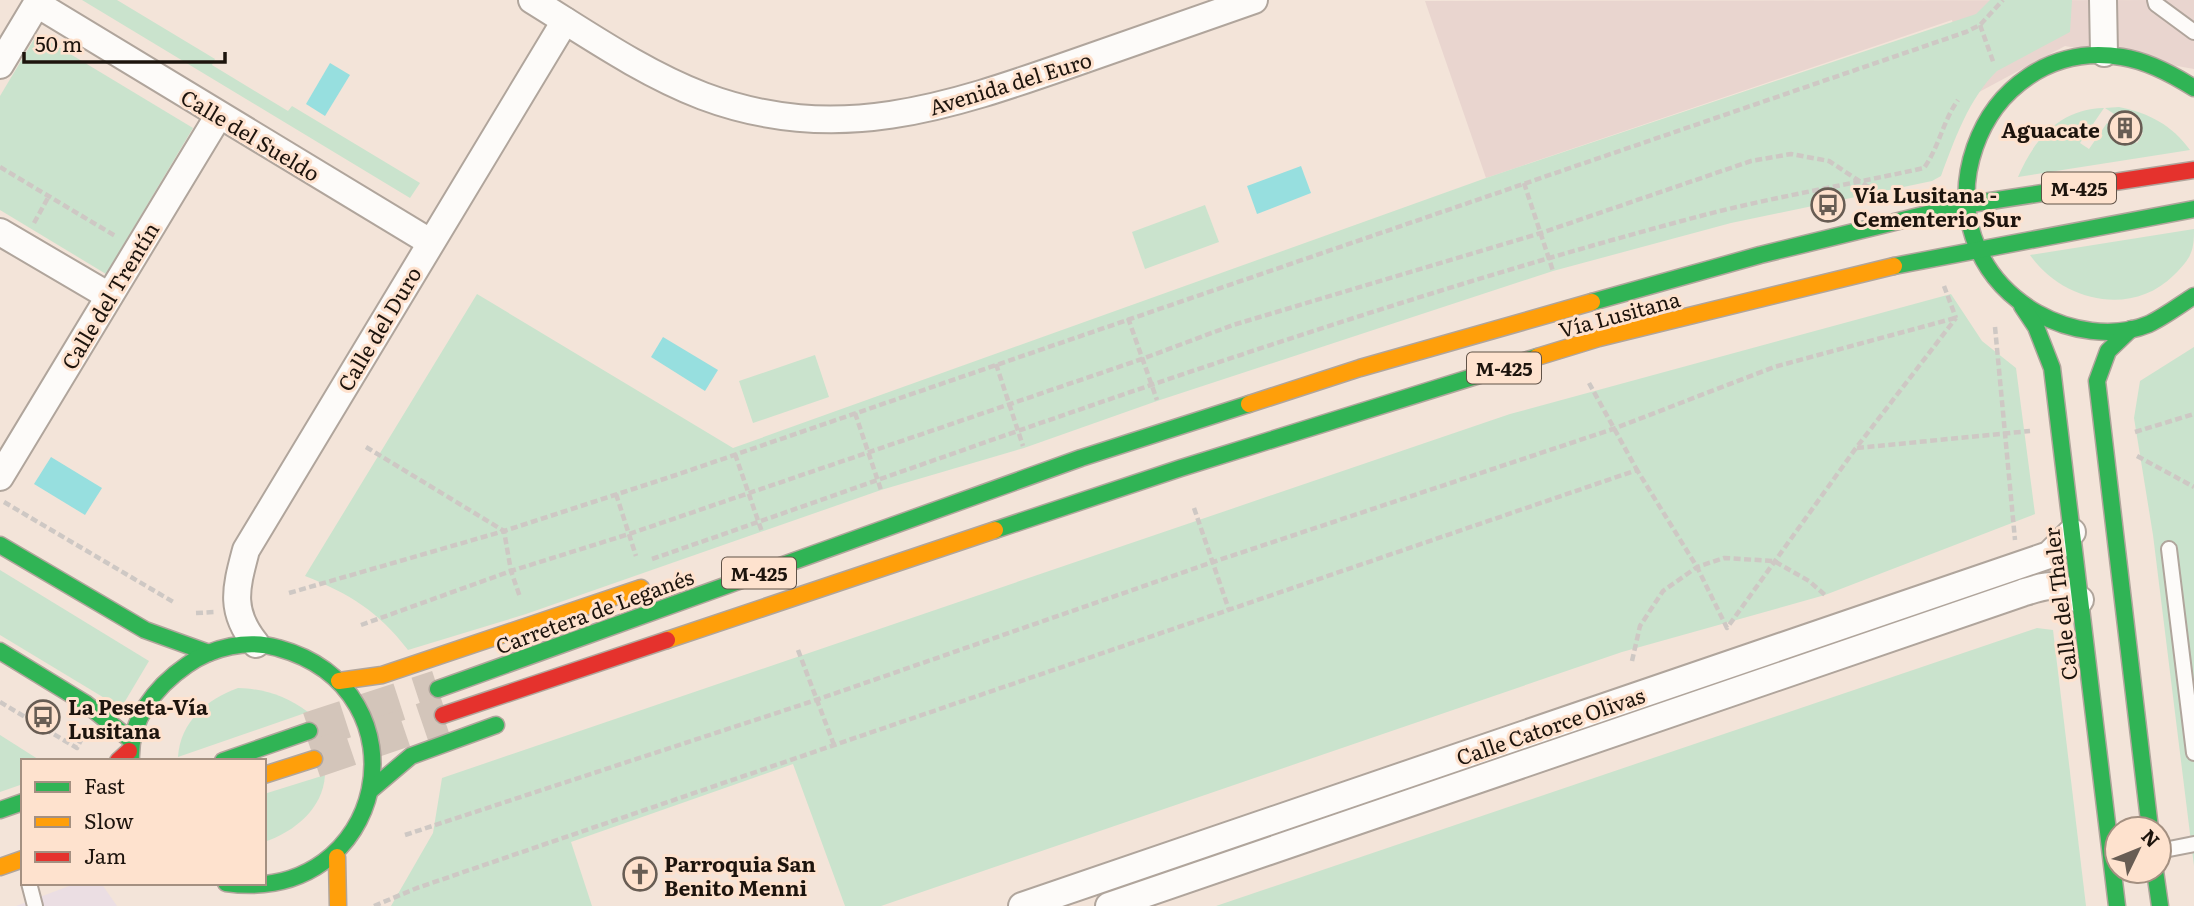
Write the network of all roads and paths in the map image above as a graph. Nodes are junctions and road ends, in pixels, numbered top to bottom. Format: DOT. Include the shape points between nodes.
graph roads {
  1 [pos="532,0"];
  2 [pos="1254,0"];
  3 [pos="2003,0"];
  4 [pos="2103,0"];
  5 [pos="2155,0"];
  6 [pos="38,2"];
  7 [pos="565,20"];
  8 [pos="1980,25"];
  9 [pos="2194,32"];
  10 [pos="2104,53"];
  11 [pos="2000,59"];
  12 [pos="1993,63"];
  13 [pos="0,65"];
  14 [pos="1986,68"];
  15 [pos="1997,71"];
  16 [pos="2194,88"];
  17 [pos="1963,95"];
  18 [pos="219,115"];
  19 [pos="0,167"];
  20 [pos="2194,170"];
  21 [pos="1860,182"];
  22 [pos="1524,183"];
  23 [pos="1877,193"];
  24 [pos="48,196"];
  25 [pos="1964,205"];
  26 [pos="2194,209"];
  27 [pos="0,232"];
  28 [pos="29,232"];
  29 [pos="1541,233"];
  30 [pos="430,242"];
  31 [pos="129,244"];
  32 [pos="1977,251"];
  33 [pos="1549,259"];
  34 [pos="1553,271"];
  35 [pos="1943,282"];
  36 [pos="109,296"];
  37 [pos="2194,296"];
  38 [pos="2020,304"];
  39 [pos="1128,318"];
  40 [pos="1956,318"];
  41 [pos="1995,327"];
  42 [pos="2131,329"];
  43 [pos="1142,359"];
  44 [pos="996,365"];
  45 [pos="1589,383"];
  46 [pos="1152,385"];
  47 [pos="1157,401"];
  48 [pos="1009,405"];
  49 [pos="855,413"];
  50 [pos="2194,414"];
  51 [pos="1613,429"];
  52 [pos="2037,431"];
  53 [pos="1018,433"];
  54 [pos="2003,434"];
  55 [pos="2129,434"];
  56 [pos="366,447"];
  57 [pos="1024,448"];
  58 [pos="1856,448"];
  59 [pos="869,452"];
  60 [pos="2130,452"];
  61 [pos="735,454"];
  62 [pos="1081,458"];
  63 [pos="1637,470"];
  64 [pos="989,473"];
  65 [pos="0,477"];
  66 [pos="878,480"];
  67 [pos="2194,487"];
  68 [pos="881,490"];
  69 [pos="616,494"];
  70 [pos="748,494"];
  71 [pos="1,500"];
  72 [pos="1194,508"];
  73 [pos="1039,517"];
  74 [pos="758,522"];
  75 [pos="504,531"];
  76 [pos="762,532"];
  77 [pos="2072,532"];
  78 [pos="629,534"];
  79 [pos="2015,540"];
  80 [pos="0,544"];
  81 [pos="2169,549"];
  82 [pos="979,554"];
  83 [pos="650,559"];
  84 [pos="1774,561"];
  85 [pos="1213,562"];
  86 [pos="638,564"];
  87 [pos="1697,567"];
  88 [pos="511,571"];
  89 [pos="657,583"];
  90 [pos="289,593"];
  91 [pos="1825,595"];
  92 [pos="2080,600"];
  93 [pos="175,603"];
  94 [pos="522,603"];
  95 [pos="1229,610"];
  96 [pos="361,625"];
  97 [pos="257,644"];
  98 [pos="798,650"];
  99 [pos="0,651"];
  100 [pos="209,653"];
  101 [pos="1632,661"];
  102 [pos="338,681"];
  103 [pos="438,689"];
  104 [pos="816,700"];
  105 [pos="0,702"];
  106 [pos="443,715"];
  107 [pos="510,720"];
  108 [pos="309,731"];
  109 [pos="84,733"];
  110 [pos="834,745"];
  111 [pos="127,753"];
  112 [pos="2194,753"];
  113 [pos="229,759"];
  114 [pos="314,759"];
  115 [pos="266,774"];
  116 [pos="372,789"];
  117 [pos="21,803"];
  118 [pos="0,810"];
  119 [pos="2148,815"];
  120 [pos="405,835"];
  121 [pos="2194,844"];
  122 [pos="2173,848"];
  123 [pos="337,857"];
  124 [pos="21,860"];
  125 [pos="0,867"];
  126 [pos="30,885"];
  127 [pos="234,885"];
  128 [pos="2157,885"];
  129 [pos="35,906"];
  130 [pos="338,906"];
  131 [pos="374,906"];
  132 [pos="1022,906"];
  133 [pos="1109,906"];
  134 [pos="2117,906"];
  135 [pos="2160,906"];
  1 -- 7 [label="street, Avenida del Euro"];
  2 -- 7 [label="street, Avenida del Euro" via="967,100 900,115 840,120 781,116 704,96 650,71"];
  3 -- 8 [label="path"];
  4 -- 10 [label="street"];
  5 -- 9 [label="lane"];
  6 -- 13 [label="street"];
  6 -- 18 [label="street, Calle del Sueldo"];
  7 -- 30 [label="street, Calle del Duro"];
  8 -- 12 [label="path"];
  8 -- 22 [label="path"];
  10 -- 16 [label="main road" via="2152,63"];
  10 -- 25 [label="main road" via="2065,59 2027,76 1994,107 1973,144"];
  11 -- 12 [label="path"];
  12 -- 14 [label="path"];
  12 -- 15 [label="path"];
  17 -- 21 [label="path" via="1949,113 1924,168"];
  18 -- 30 [label="street, Calle del Sueldo"];
  18 -- 36 [label="street, Calle del Trentín"];
  19 -- 24 [label="path"];
  20 -- 25 [label="main road, M-425"];
  21 -- 23 [label="path"];
  21 -- 29 [label="path" via="1829,161 1791,154 1751,161"];
  21 -- 33 [label="path" via="1712,214"];
  22 -- 29 [label="path"];
  22 -- 39 [label="path"];
  24 -- 28 [label="path"];
  24 -- 31 [label="path"];
  25 -- 32 [label="main road"];
  25 -- 62 [label="main road, Vía Lusitana / M-425" via="1576,304"];
  26 -- 32 [label="main road, M-425"];
  27 -- 36 [label="street"];
  29 -- 33 [label="path"];
  29 -- 43 [label="path" via="1233,325"];
  30 -- 97 [label="street, Calle del Duro" via="246,550 237,583 237,611"];
  32 -- 38 [label="main road" via="1996,280"];
  32 -- 73 [label="main road, Vía Lusitana / M-425" via="1932,257 1599,338"];
  33 -- 34 [label="path"];
  33 -- 46 [label="path"];
  35 -- 40 [label="path"];
  36 -- 65 [label="street, Calle del Trentín"];
  37 -- 42 [label="main road" via="2168,315"];
  38 -- 42 [label="main road" via="2045,321 2073,331 2098,334"];
  38 -- 77 [label="main road, Calle del Thaler" via="2036,327 2052,368"];
  39 -- 43 [label="path"];
  39 -- 44 [label="path"];
  40 -- 51 [label="path" via="1774,367"];
  40 -- 58 [label="path"];
  41 -- 54 [label="path"];
  42 -- 119 [label="main road" via="2102,359 2097,381"];
  43 -- 46 [label="path"];
  43 -- 48 [label="path"];
  44 -- 48 [label="path"];
  44 -- 49 [label="path"];
  45 -- 51 [label="path"];
  46 -- 47 [label="path"];
  46 -- 53 [label="path"];
  48 -- 53 [label="path"];
  48 -- 59 [label="path"];
  49 -- 59 [label="path"];
  49 -- 61 [label="path"];
  50 -- 55 [label="path"];
  51 -- 63 [label="path"];
  51 -- 85 [label="path"];
  52 -- 54 [label="path"];
  53 -- 57 [label="path"];
  53 -- 66 [label="path"];
  54 -- 58 [label="path"];
  54 -- 79 [label="path"];
  56 -- 75 [label="path"];
  58 -- 84 [label="path"];
  59 -- 66 [label="path"];
  59 -- 70 [label="path"];
  60 -- 67 [label="path"];
  61 -- 69 [label="path"];
  61 -- 70 [label="path"];
  62 -- 64 [label="main road" via="1028,461"];
  62 -- 103 [label="main road, Carretera de Leganés / M-425"];
  63 -- 87 [label="path"];
  63 -- 95 [label="path"];
  66 -- 68 [label="path"];
  66 -- 74 [label="path"];
  69 -- 75 [label="path"];
  69 -- 78 [label="path"];
  70 -- 74 [label="path"];
  70 -- 78 [label="path"];
  71 -- 93 [label="path"];
  72 -- 85 [label="path"];
  73 -- 82 [label="main road" via="1016,536"];
  73 -- 106 [label="main road, M-425"];
  74 -- 76 [label="path"];
  74 -- 83 [label="path"];
  75 -- 88 [label="path"];
  75 -- 90 [label="path"];
  77 -- 92 [label="main road, Calle del Thaler"];
  77 -- 132 [label="street, Calle Catorce Olivas" via="2049,555"];
  78 -- 86 [label="path"];
  78 -- 88 [label="path"];
  80 -- 100 [label="main road" via="145,631"];
  81 -- 112 [label="lane"];
  84 -- 87 [label="path" via="1724,558"];
  84 -- 87 [label="path" via="1727,628"];
  84 -- 91 [label="path"];
  85 -- 95 [label="path"];
  85 -- 104 [label="path"];
  87 -- 101 [label="path" via="1663,591 1640,626"];
  88 -- 94 [label="path"];
  88 -- 96 [label="path"];
  89 -- 102 [label="main road" via="382,675"];
  92 -- 133 [label="street, Calle Catorce Olivas" via="2064,587 2050,584"];
  92 -- 134 [label="main road, Calle del Thaler"];
  95 -- 110 [label="path"];
  97 -- 100 [label="main road"];
  97 -- 102 [label="main road" via="302,653"];
  98 -- 104 [label="path"];
  99 -- 111 [label="main road" via="85,703"];
  100 -- 111 [label="main road" via="167,679 149,701"];
  102 -- 116 [label="main road" via="357,704 367,729"];
  104 -- 110 [label="path"];
  104 -- 120 [label="path"];
  105 -- 109 [label="path" via="77,748"];
  107 -- 116 [label="main road" via="411,756"];
  108 -- 113 [label="main road"];
  110 -- 131 [label="path"];
  114 -- 115 [label="main road"];
  116 -- 123 [label="main road" via="355,831"];
  117 -- 118 [label="main road"];
  121 -- 122 [label="lane"];
  123 -- 127 [label="main road" via="307,879 271,895"];
  123 -- 130 [label="main road"];
  124 -- 125 [label="main road"];
  126 -- 129 [label="lane"];
  128 -- 135 [label="main road"];
}
